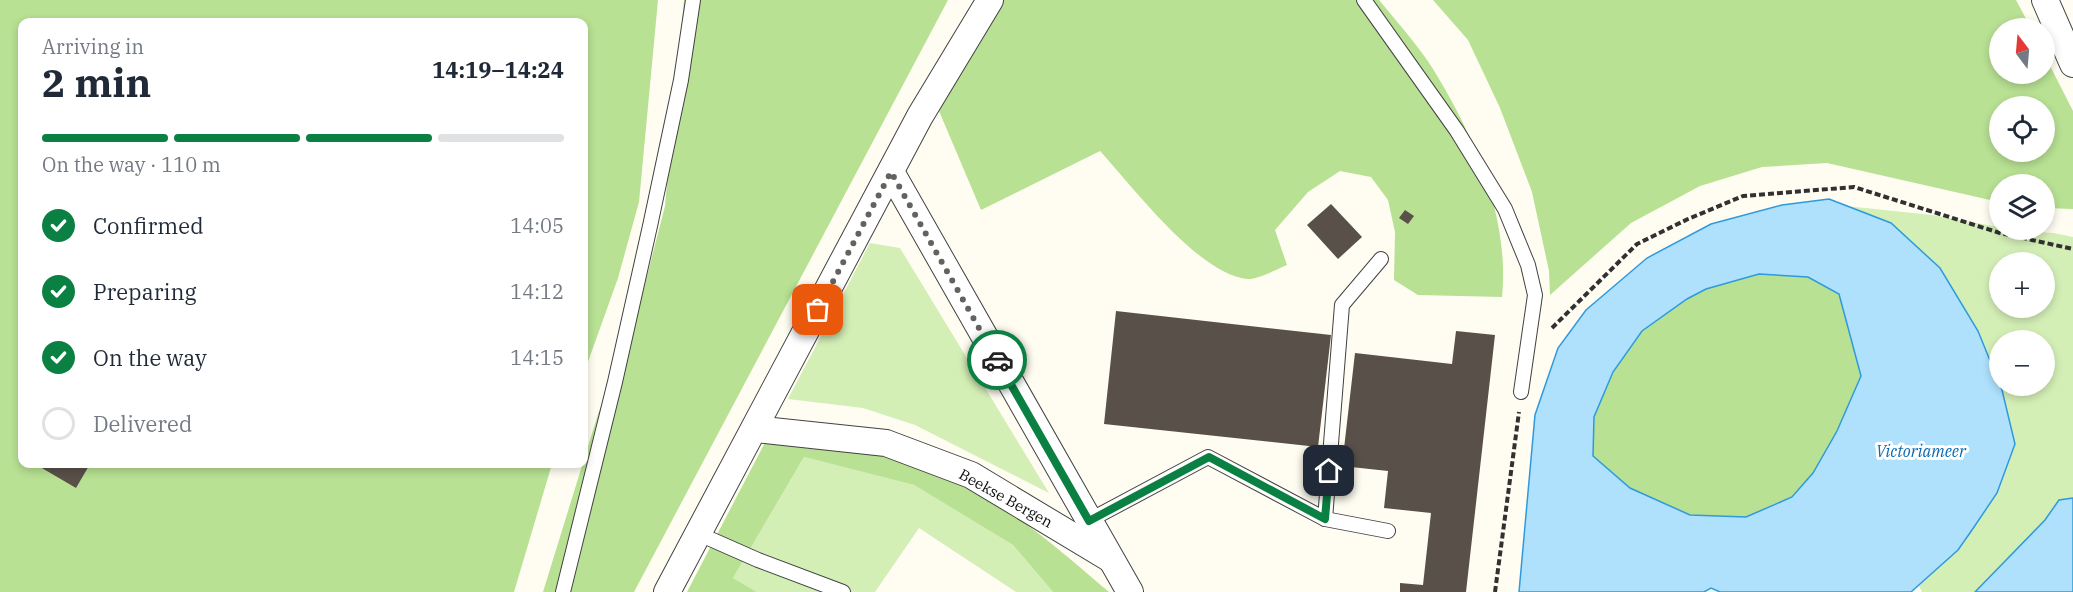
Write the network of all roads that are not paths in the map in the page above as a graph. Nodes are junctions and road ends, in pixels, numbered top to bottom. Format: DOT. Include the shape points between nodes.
graph roads {
  1 [pos="693,0"];
  2 [pos="990,0"];
  3 [pos="1364,0"];
  4 [pos="2058,15"];
  5 [pos="2073,64"];
  6 [pos="891,172"];
  7 [pos="1381,259"];
  8 [pos="1521,392"];
  9 [pos="755,429"];
  10 [pos="1325,519"];
  11 [pos="1089,521"];
  12 [pos="1388,531"];
  13 [pos="699,534"];
  14 [pos="1109,558"];
  15 [pos="563,592"];
  16 [pos="667,592"];
  17 [pos="843,592"];
  18 [pos="1130,592"];
  1 -- 15 [label="lane" via="681,80 650,226"];
  2 -- 6 [label="street"];
  3 -- 8 [label="lane" via="1457,131 1505,209 1528,266 1535,296"];
  4 -- 5 [label="street"];
  6 -- 9 [label="street"];
  6 -- 11 [label="street, Beekse Bergen"];
  7 -- 10 [label="lane" via="1342,305"];
  9 -- 13 [label="street"];
  9 -- 14 [label="street, Beekse Bergen" via="886,443 971,475"];
  10 -- 11 [label="lane" via="1209,457"];
  10 -- 12 [label="lane"];
  11 -- 14 [label="street, Beekse Bergen"];
  13 -- 16 [label="street"];
  13 -- 17 [label="lane" via="758,561"];
  14 -- 18 [label="street, Beekse Bergen"];
}
